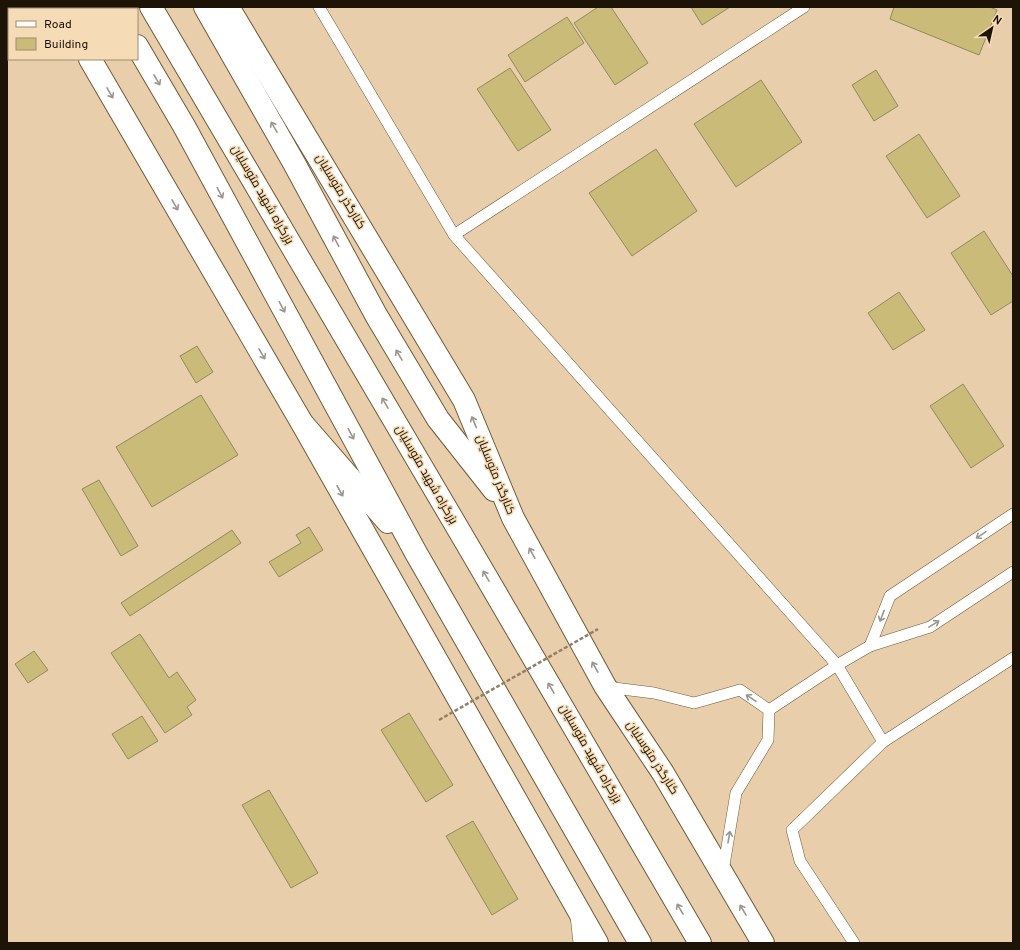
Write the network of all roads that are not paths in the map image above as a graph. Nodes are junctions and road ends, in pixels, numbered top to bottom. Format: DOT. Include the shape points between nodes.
graph roads {
  1 [pos="151,7"];
  2 [pos="205,7"];
  3 [pos="228,7"];
  4 [pos="319,7"];
  5 [pos="804,7"];
  6 [pos="138,48"];
  7 [pos="91,60"];
  8 [pos="454,235"];
  9 [pos="302,423"];
  10 [pos="510,512"];
  11 [pos="1013,514"];
  12 [pos="416,553"];
  13 [pos="1013,572"];
  14 [pos="870,646"];
  15 [pos="1013,658"];
  16 [pos="837,665"];
  17 [pos="605,686"];
  18 [pos="768,710"];
  19 [pos="883,742"];
  20 [pos="722,875"];
  21 [pos="574,905"];
  22 [pos="579,943"];
  23 [pos="596,943"];
  24 [pos="640,943"];
  25 [pos="700,943"];
  26 [pos="763,943"];
  27 [pos="854,943"];
  25 -- 1 [label="main road, بزرگراه شهید متوسلیان, one-way"];
  10 -- 2 [label="main road, one-way" via="438,419 376,315 294,163"];
  10 -- 3 [label="main road, کنارگذر متوسلیان, one-way" via="464,400"];
  4 -- 8 [label="lane"];
  5 -- 8 [label="lane"];
  6 -- 12 [label="main road, one-way" via="184,126"];
  7 -- 9 [label="main road, one-way"];
  8 -- 16 [label="lane"];
  9 -- 12 [label="main road"];
  9 -- 21 [label="main road, one-way"];
  17 -- 10 [label="main road, کنارگذر متوسلیان, one-way"];
  11 -- 14 [label="lane, one-way" via="890,596"];
  12 -- 24 [label="main road"];
  14 -- 13 [label="lane, one-way" via="930,627"];
  14 -- 16 [label="lane"];
  15 -- 19 [label="lane"];
  16 -- 18 [label="lane"];
  16 -- 19 [label="lane"];
  18 -- 17 [label="lane, one-way" via="740,690 694,703 654,693"];
  17 -- 20 [label="main road, کنارگذر متوسلیان" via="663,773"];
  20 -- 18 [label="lane, one-way" via="736,793 768,740"];
  19 -- 27 [label="lane" via="792,830 800,861"];
  26 -- 20 [label="main road, کنارگذر متوسلیان, one-way"];
  21 -- 22 [label="lane"];
  21 -- 23 [label="main road"];
}
